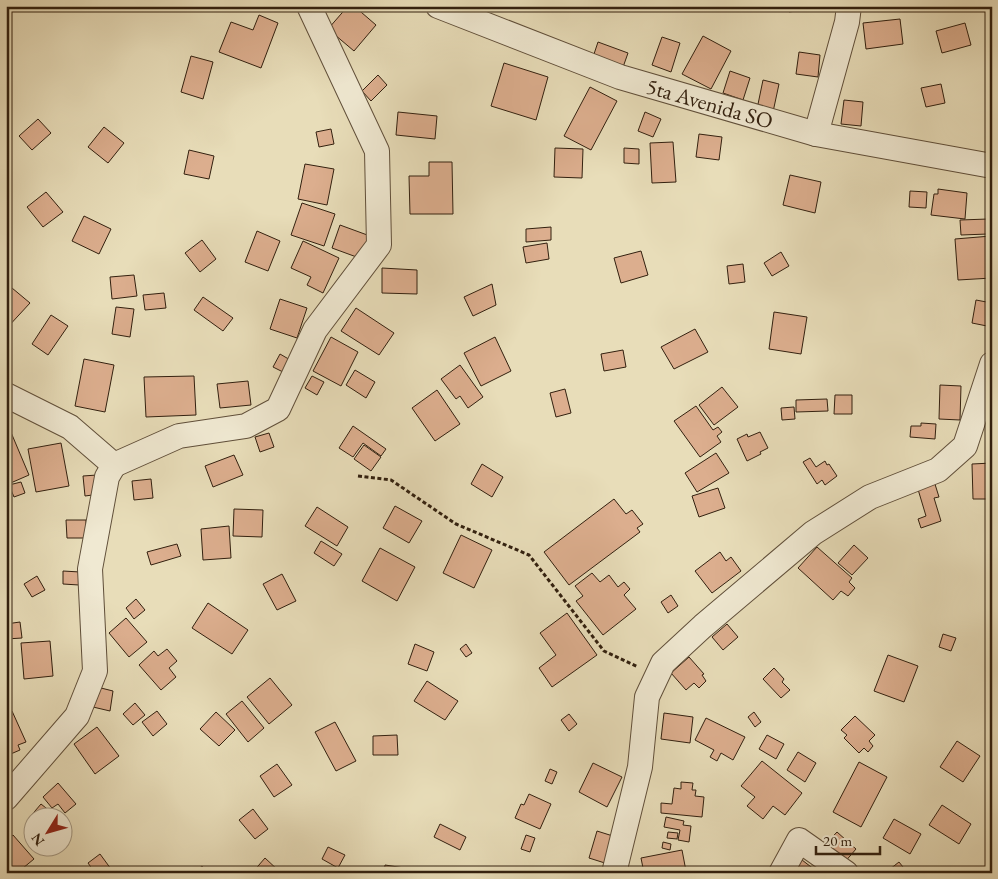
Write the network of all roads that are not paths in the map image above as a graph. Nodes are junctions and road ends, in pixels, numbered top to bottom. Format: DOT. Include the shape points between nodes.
graph roads {
  1 [pos="309,6"];
  2 [pos="438,6"];
  3 [pos="848,6"];
  4 [pos="816,134"];
  5 [pos="992,166"];
  6 [pos="992,364"];
  7 [pos="6,395"];
  8 [pos="114,465"];
  9 [pos="6,798"];
  10 [pos="614,873"];
  11 [pos="781,873"];
  12 [pos="846,873"];
  1 -- 8 [label="street" via="377,151 379,244 316,330 278,409 246,426 179,436"];
  2 -- 4 [label="street, 5ta Avenida SO" via="620,77"];
  3 -- 4 [label="street" via="847,22"];
  4 -- 5 [label="street, 5ta Avenida SO"];
  6 -- 10 [label="street" via="965,446 938,470 870,498 813,533 663,663 646,697 640,767"];
  7 -- 8 [label="street" via="70,427"];
  8 -- 9 [label="street" via="107,477 90,569 95,671 77,716"];
  11 -- 12 [label="street" via="799,840"];
}
